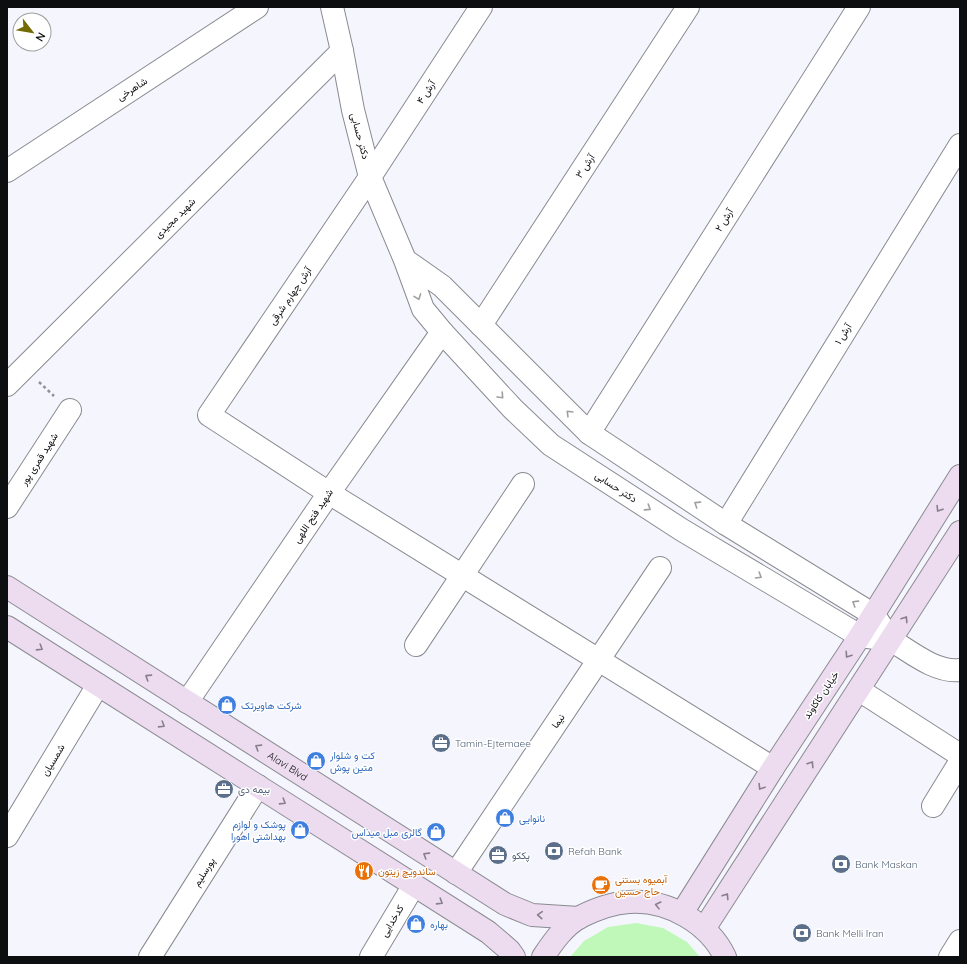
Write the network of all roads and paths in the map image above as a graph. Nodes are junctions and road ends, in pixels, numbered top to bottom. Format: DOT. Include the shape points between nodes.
graph roads {
  1 [pos="258,7"];
  2 [pos="332,7"];
  3 [pos="481,7"];
  4 [pos="688,7"];
  5 [pos="859,7"];
  6 [pos="342,52"];
  7 [pos="960,145"];
  8 [pos="7,170"];
  9 [pos="370,176"];
  10 [pos="405,260"];
  11 [pos="481,325"];
  12 [pos="442,332"];
  13 [pos="23,369"];
  14 [pos="7,385"];
  15 [pos="70,410"];
  16 [pos="589,433"];
  17 [pos="960,476"];
  18 [pos="523,484"];
  19 [pos="328,493"];
  20 [pos="7,507"];
  21 [pos="726,524"];
  22 [pos="960,532"];
  23 [pos="660,568"];
  24 [pos="462,575"];
  25 [pos="7,587"];
  26 [pos="874,615"];
  27 [pos="7,627"];
  28 [pos="860,636"];
  29 [pos="891,640"];
  30 [pos="416,645"];
  31 [pos="598,660"];
  32 [pos="960,670"];
  33 [pos="98,685"];
  34 [pos="859,690"];
  35 [pos="187,702"];
  36 [pos="960,755"];
  37 [pos="960,762"];
  38 [pos="773,768"];
  39 [pos="258,786"];
  40 [pos="933,806"];
  41 [pos="7,836"];
  42 [pos="456,873"];
  43 [pos="414,885"];
  44 [pos="682,913"];
  45 [pos="579,918"];
  46 [pos="704,929"];
  47 [pos="960,941"];
  48 [pos="150,957"];
  49 [pos="370,957"];
  50 [pos="514,957"];
  51 [pos="543,957"];
  52 [pos="725,957"];
  53 [pos="950,957"];
  1 -- 8 [label="street, شاهرخی"];
  2 -- 6 [label="street, دکتر حسابی"];
  3 -- 9 [label="street, آرش ۴"];
  4 -- 11 [label="street, آرش ۳"];
  5 -- 16 [label="street, آرش ۲"];
  6 -- 9 [label="street, دکتر حسابی" via="353,110"];
  6 -- 13 [label="street, شهید مجیدی"];
  7 -- 21 [label="street, آرش ۱"];
  9 -- 10 [label="street, دکتر حسابی"];
  9 -- 19 [label="street, آرش چهارم شرقی" via="209,415"];
  10 -- 11 [label="street, دکتر حسابی" via="442,286"];
  10 -- 12 [label="street, دکتر حسابی, one-way" via="423,309"];
  16 -- 11 [label="street, دکتر حسابی, one-way"];
  12 -- 19 [label="street, شهید فتح اللهی"];
  12 -- 28 [label="street, دکتر حسابی, one-way" via="513,409 551,445 682,530"];
  13 -- 14 [label="street, شهید مجیدی"];
  13 -- 15 [label="path"];
  15 -- 20 [label="street, شهید قمری پور"];
  21 -- 16 [label="street, دکتر حسابی, one-way"];
  17 -- 26 [label="main road, خیابان کاکاوند, one-way"];
  18 -- 24 [label="street"];
  19 -- 24 [label="street"];
  19 -- 35 [label="street, شهید فتح اللهی"];
  26 -- 21 [label="street, دکتر حسابی, one-way"];
  29 -- 22 [label="main road, one-way"];
  23 -- 31 [label="street, نیما"];
  24 -- 30 [label="street"];
  24 -- 31 [label="street"];
  35 -- 25 [label="main road, Alavi Blvd, one-way"];
  26 -- 28 [label="main road, خیابان کاکاوند"];
  26 -- 29 [label="street, دکتر حسابی"];
  27 -- 33 [label="main road, one-way"];
  28 -- 29 [label="street, دکتر حسابی"];
  28 -- 38 [label="main road, خیابان کاکاوند, one-way"];
  29 -- 32 [label="street, دکتر حسابی" via="937,668"];
  29 -- 34 [label="main road"];
  31 -- 38 [label="street"];
  31 -- 42 [label="street, نیما"];
  33 -- 39 [label="main road, one-way"];
  33 -- 41 [label="street, شمسیان"];
  34 -- 36 [label="street"];
  46 -- 34 [label="main road, one-way"];
  42 -- 35 [label="main road, Alavi Blvd, one-way"];
  37 -- 40 [label="street"];
  38 -- 44 [label="main road, خیابان کاکاوند, one-way"];
  39 -- 43 [label="main road, one-way"];
  39 -- 48 [label="street, پورسلیم"];
  45 -- 42 [label="main road, Alavi Blvd, one-way" via="532,915 505,904"];
  43 -- 49 [label="street, کدخدایی"];
  43 -- 50 [label="main road, one-way" via="488,932"];
  44 -- 45 [label="main road, one-way" via="657,904 630,902 603,906"];
  44 -- 46 [label="main road"];
  45 -- 51 [label="main road" via="558,936"];
  46 -- 52 [label="main road"];
  47 -- 53 [label="street"];
}
